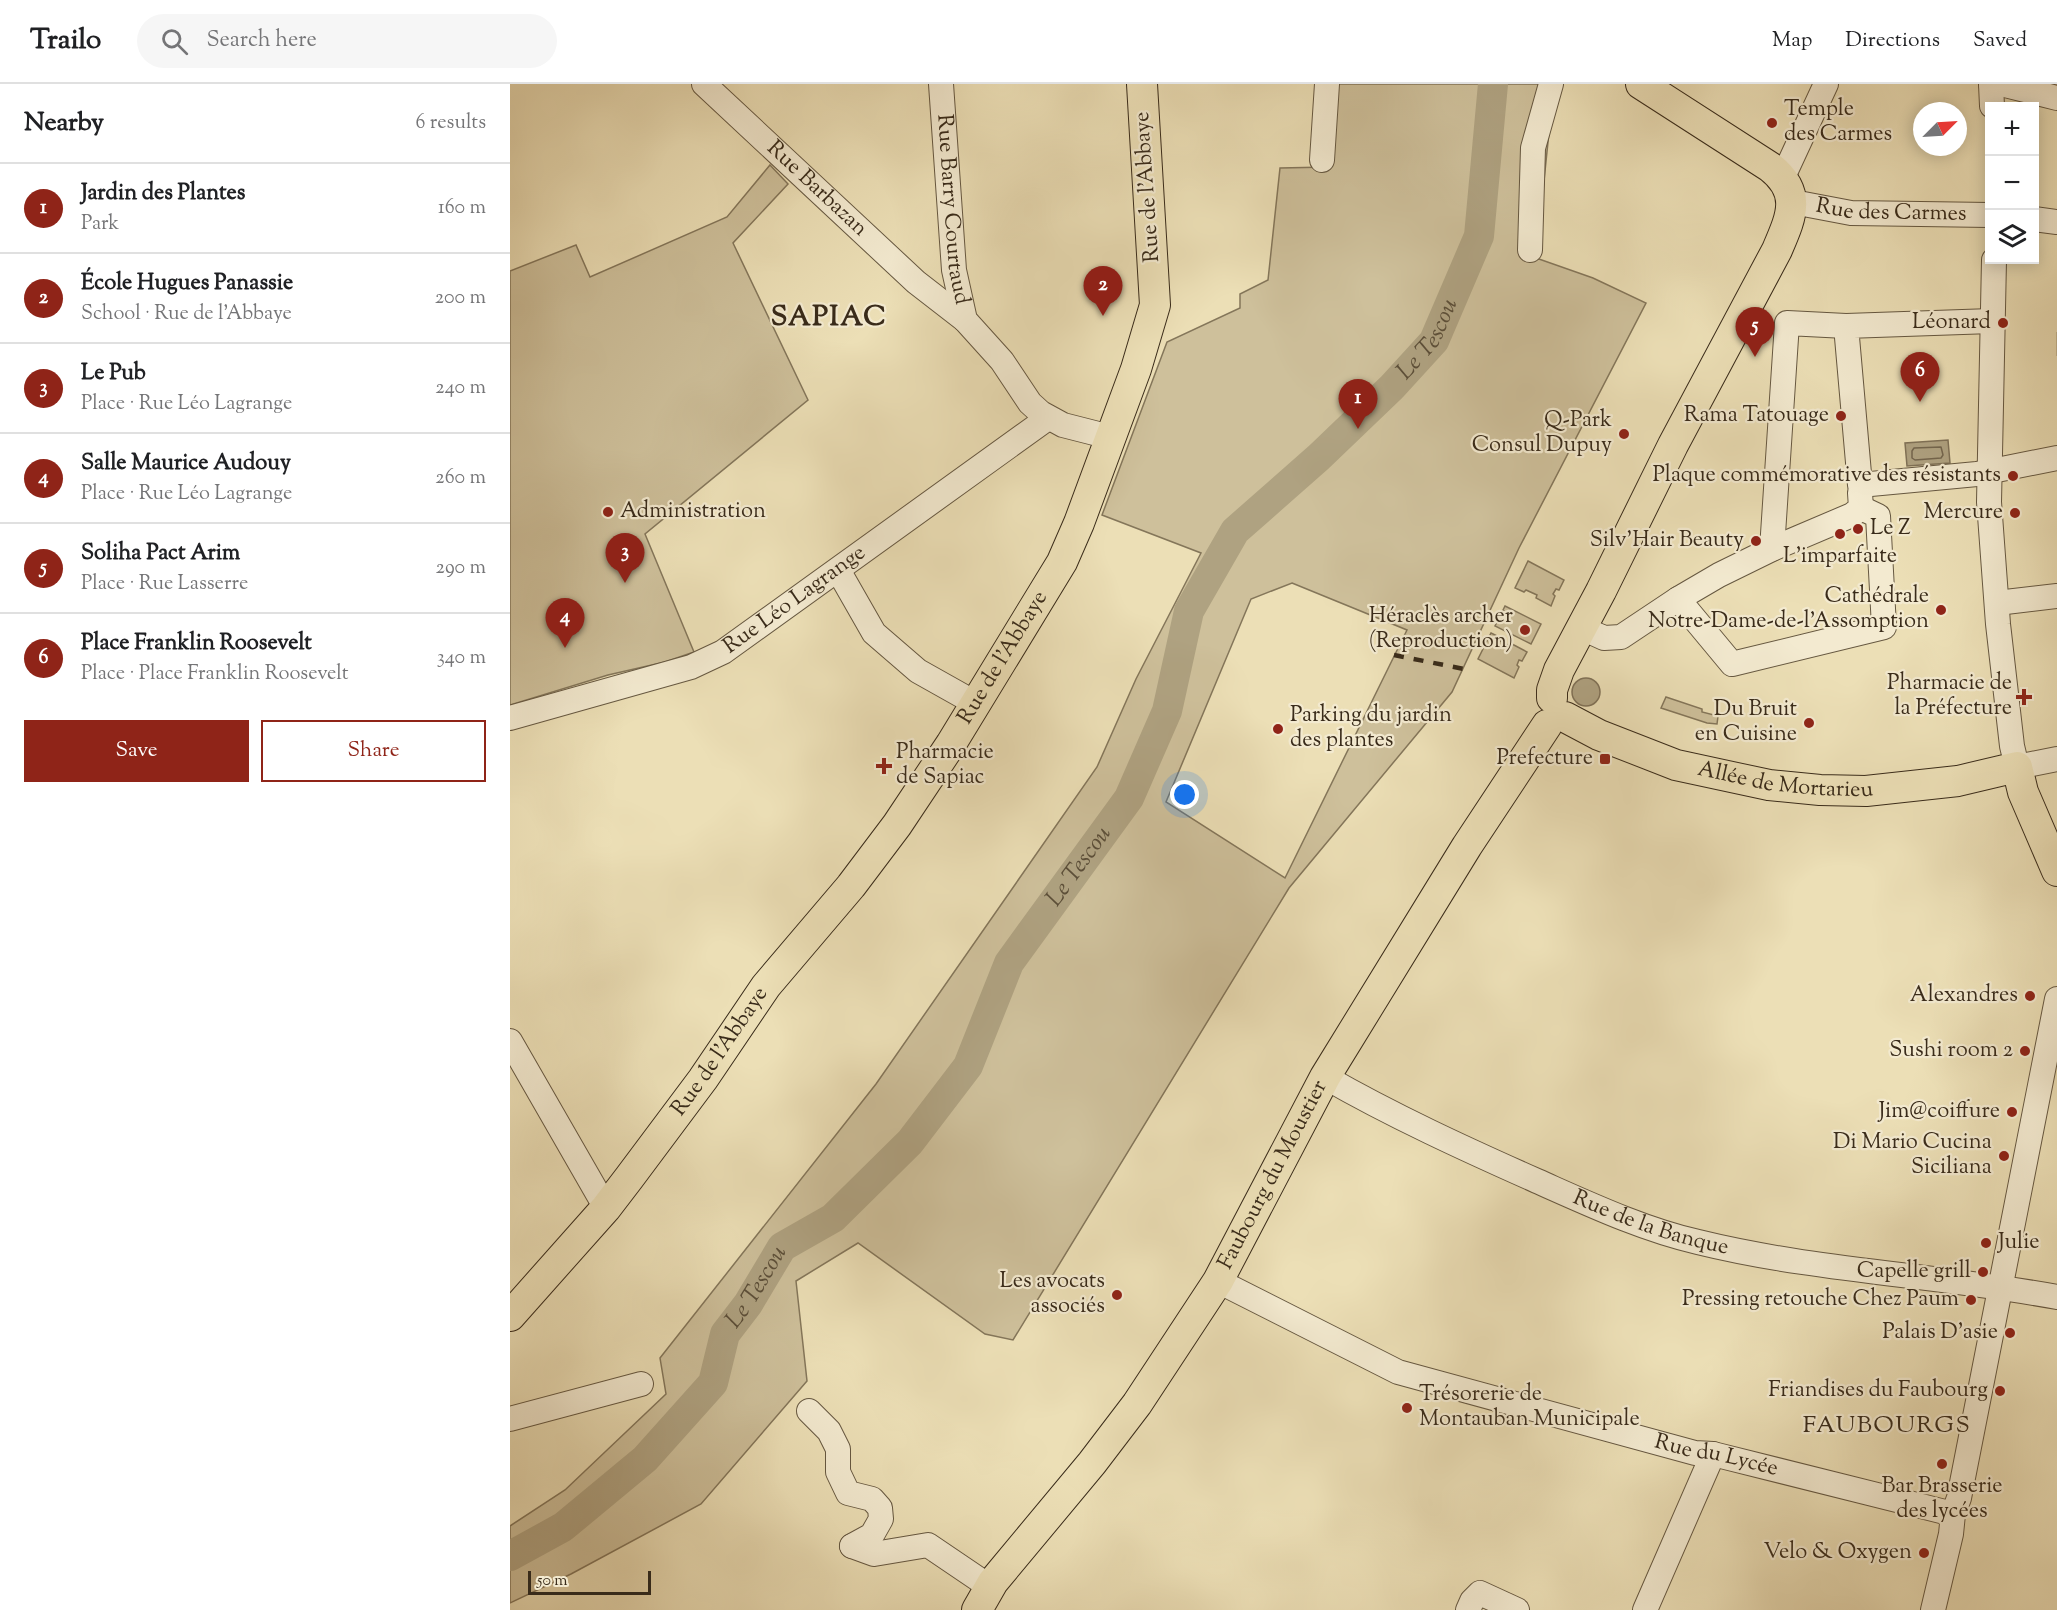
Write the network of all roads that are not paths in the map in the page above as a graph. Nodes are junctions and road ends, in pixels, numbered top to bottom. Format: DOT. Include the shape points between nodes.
graph roads {
  1 [pos="704,84"];
  2 [pos="941,84"];
  3 [pos="1142,84"];
  4 [pos="1327,84"];
  5 [pos="1551,84"];
  6 [pos="1641,84"];
  7 [pos="1826,84"];
  8 [pos="1991,84"];
  9 [pos="2057,98"];
  10 [pos="1992,102"];
  11 [pos="1322,160"];
  12 [pos="1788,190"];
  13 [pos="1985,215"];
  14 [pos="2039,220"];
  15 [pos="2057,222"];
  16 [pos="1530,250"];
  17 [pos="1994,264"];
  18 [pos="956,280"];
  19 [pos="930,294"];
  20 [pos="965,320"];
  21 [pos="1992,321"];
  22 [pos="1846,326"];
  23 [pos="1048,418"];
  24 [pos="1110,437"];
  25 [pos="2057,458"];
  26 [pos="1990,472"];
  27 [pos="1860,496"];
  28 [pos="1772,549"];
  29 [pos="838,570"];
  30 [pos="2057,596"];
  31 [pos="1678,599"];
  32 [pos="1997,603"];
  33 [pos="1582,628"];
  34 [pos="975,703"];
  35 [pos="1554,713"];
  36 [pos="510,718"];
  37 [pos="2057,759"];
  38 [pos="2017,767"];
  39 [pos="2057,871"];
  40 [pos="2057,999"];
  41 [pos="510,1041"];
  42 [pos="1324,1077"];
  43 [pos="606,1208"];
  44 [pos="1218,1281"];
  45 [pos="2001,1288"];
  46 [pos="2057,1297"];
  47 [pos="513,1304"];
  48 [pos="642,1384"];
  49 [pos="809,1411"];
  50 [pos="510,1419"];
  51 [pos="1713,1454"];
  52 [pos="1953,1514"];
  53 [pos="983,1598"];
  54 [pos="1470,1606"];
  55 [pos="1517,1610"];
  56 [pos="1645,1610"];
  57 [pos="1933,1610"];
  1 -- 19 [label="street, Rue Barbazan"];
  2 -- 18 [label="street, Rue Barry Courtaud"];
  3 -- 24 [label="main road, Rue de l'Abbaye" via="1155,304"];
  4 -- 11 [label="street"];
  5 -- 16 [label="street" via="1533,148"];
  6 -- 12 [label="main road" via="1745,150"];
  7 -- 12 [label="street"];
  8 -- 9 [label="street"];
  8 -- 10 [label="street"];
  12 -- 13 [label="street, Rue des Carmes" via="1851,213"];
  12 -- 33 [label="main road, Faubourg du Moustier" via="1786,229"];
  14 -- 15 [label="street"];
  17 -- 21 [label="street"];
  18 -- 19 [label="street" via="943,291"];
  18 -- 20 [label="street, Rue Barry Courtaud"];
  19 -- 20 [label="street, Rue Barbazan"];
  20 -- 23 [label="street, Rue Barry Courtaud" via="1002,361 1030,403"];
  21 -- 22 [label="street"];
  21 -- 26 [label="street"];
  22 -- 27 [label="street"];
  22 -- 28 [label="street" via="1787,323"];
  23 -- 24 [label="street, Rue Barry Courtaud"];
  23 -- 29 [label="street, Rue Léo Lagrange"];
  24 -- 34 [label="main road, Rue de l'Abbaye" via="1062,562"];
  25 -- 26 [label="street"];
  26 -- 27 [label="street"];
  26 -- 32 [label="street"];
  27 -- 28 [label="street" via="1852,515"];
  27 -- 31 [label="street" via="1878,516 1884,627 1732,664"];
  28 -- 31 [label="street"];
  29 -- 34 [label="street" via="874,633 918,671"];
  29 -- 36 [label="street, Rue Léo Lagrange" via="723,652 691,667"];
  30 -- 32 [label="street"];
  31 -- 33 [label="street" via="1622,637 1604,638"];
  32 -- 38 [label="street"];
  33 -- 35 [label="main road, Faubourg du Moustier" via="1552,690"];
  34 -- 43 [label="main road, Rue de l'Abbaye" via="897,825 766,986 703,1079"];
  35 -- 38 [label="main road, Allée de Mortarieu" via="1676,765 1769,785 1866,791 1958,781"];
  35 -- 42 [label="main road, Faubourg du Moustier"];
  37 -- 38 [label="street"];
  38 -- 39 [label="main road" via="2023,792"];
  40 -- 45 [label="street"];
  41 -- 43 [label="street"];
  42 -- 44 [label="main road, Faubourg du Moustier"];
  42 -- 45 [label="street, Rue de la Banque" via="1450,1142 1643,1225 1697,1242 1839,1268"];
  43 -- 47 [label="main road, Rue de l'Abbaye"];
  44 -- 51 [label="street, Rue du Lycée" via="1398,1372 1695,1453"];
  44 -- 53 [label="main road, Faubourg du Moustier" via="1137,1404"];
  45 -- 46 [label="street, Rue de la Banque"];
  45 -- 52 [label="street"];
  48 -- 50 [label="street"];
  49 -- 53 [label="street" via="829,1431 838,1449 838,1472 848,1493 872,1499 880,1508 881,1519 872,1535 852,1546 874,1554 928,1545"];
  51 -- 52 [label="street, Rue du Lycée"];
  51 -- 56 [label="street"];
  52 -- 57 [label="street"];
  54 -- 55 [label="street" via="1480,1593"];
}
